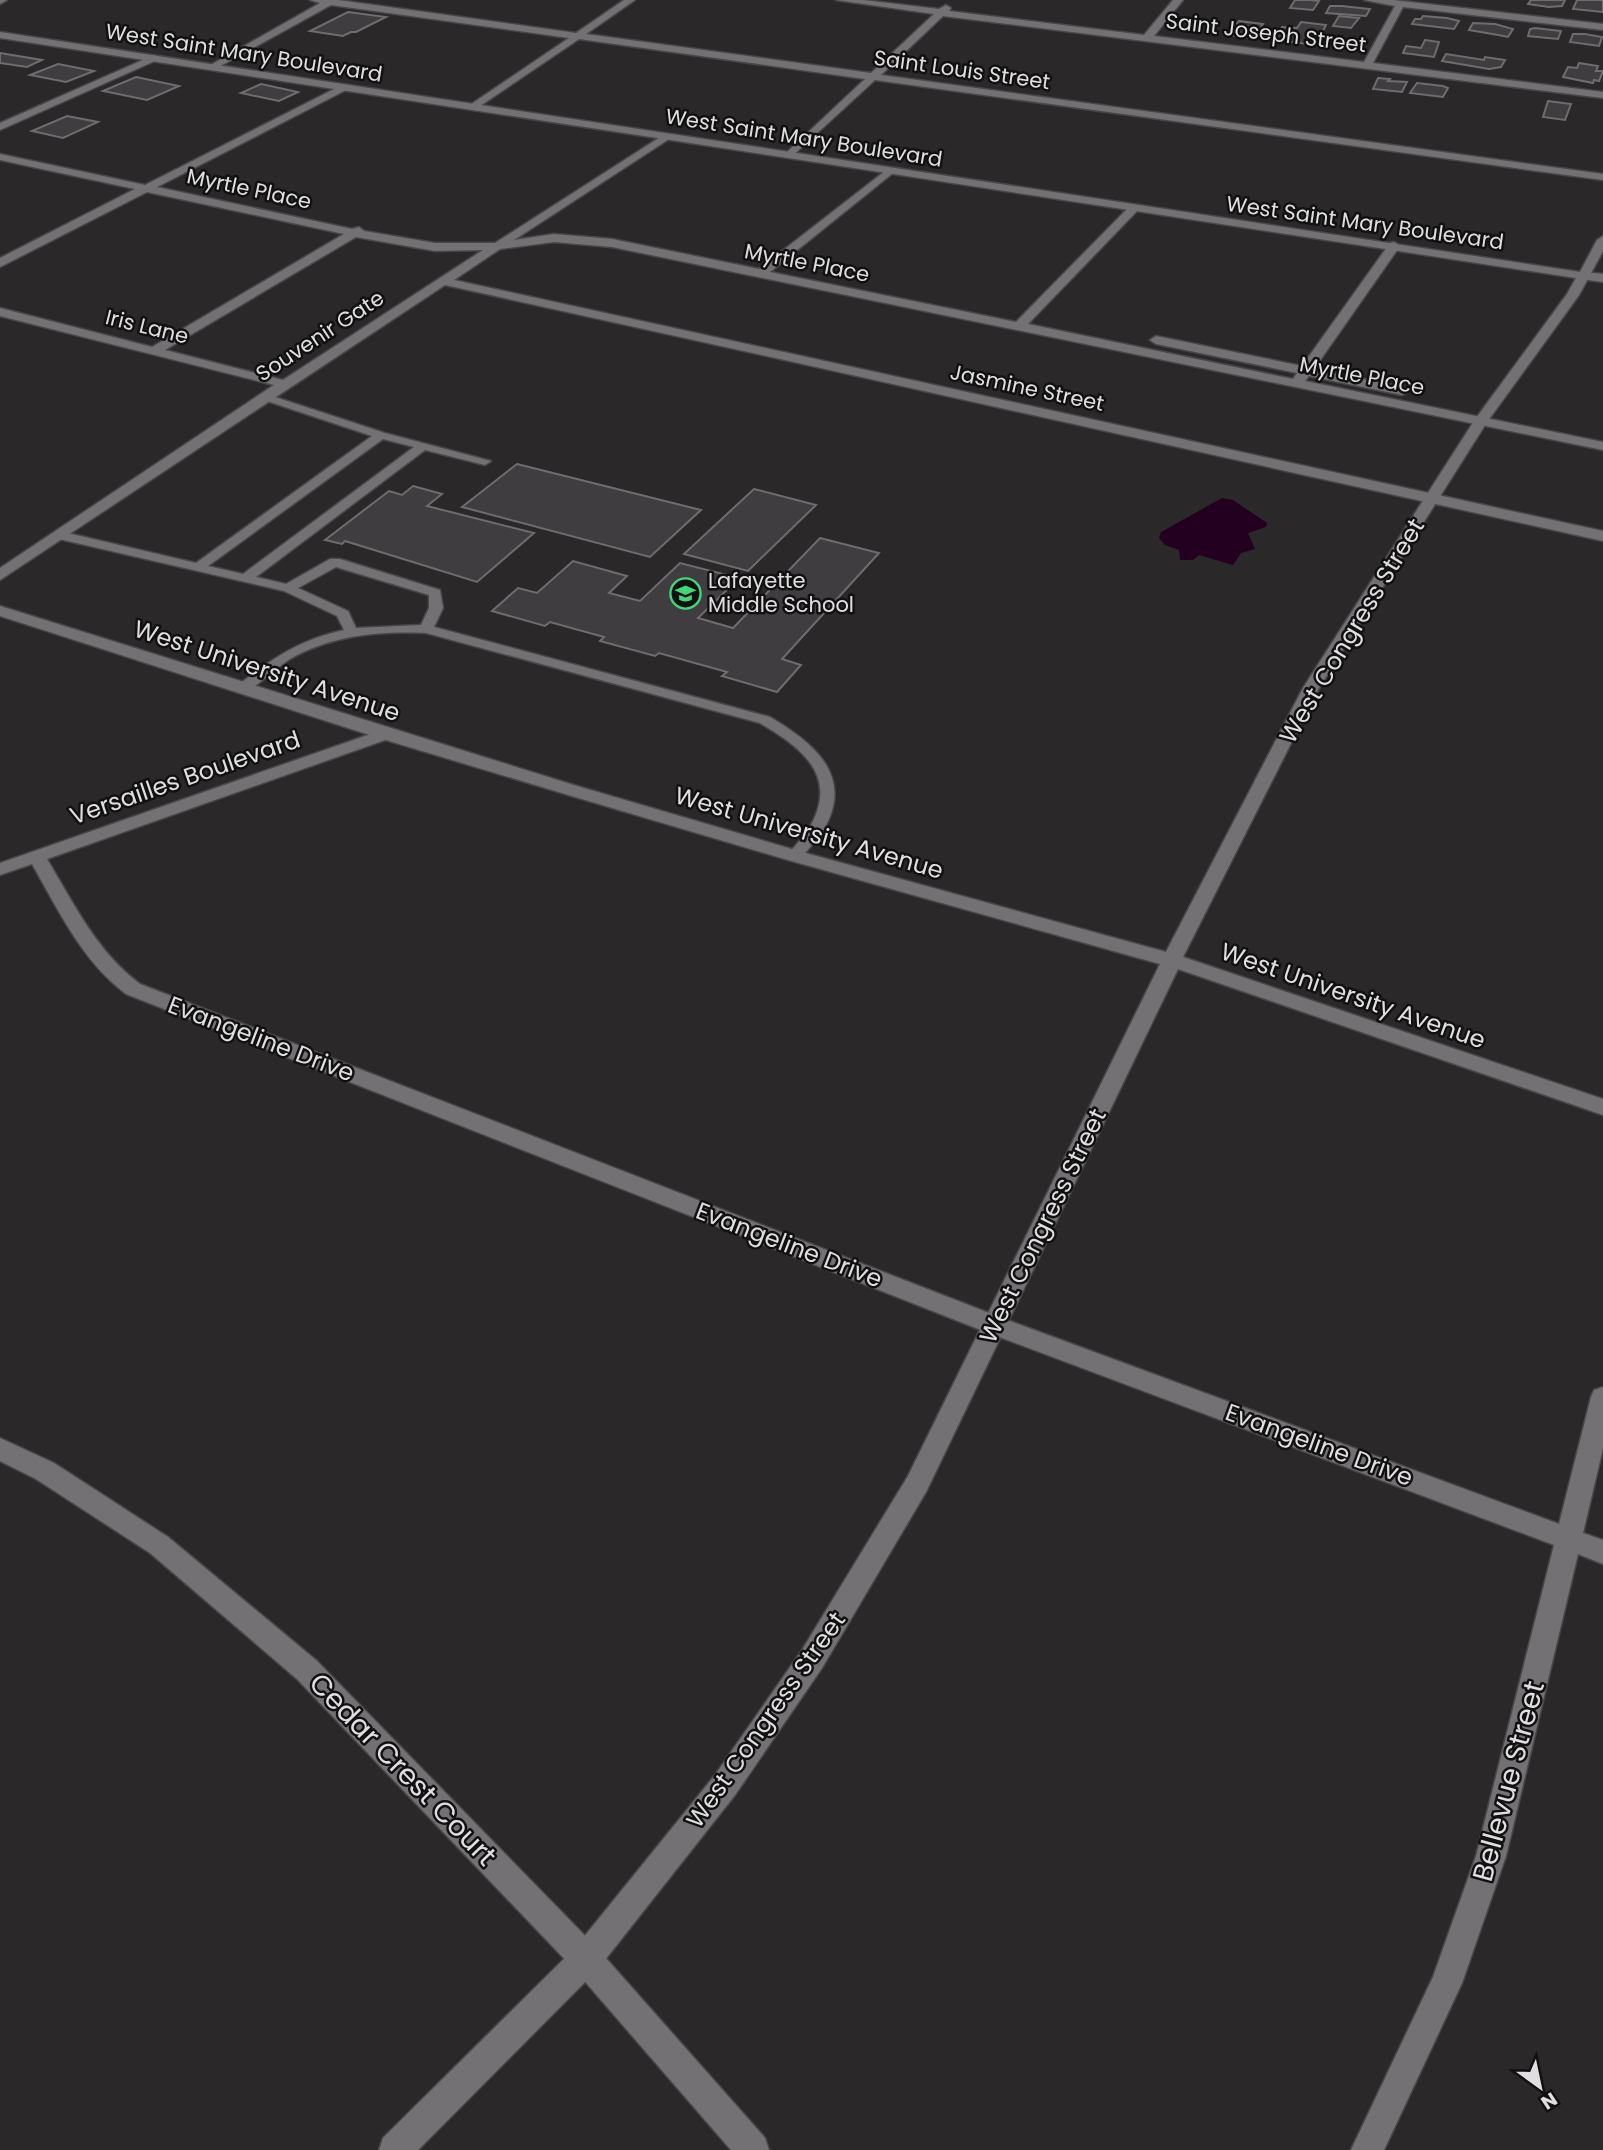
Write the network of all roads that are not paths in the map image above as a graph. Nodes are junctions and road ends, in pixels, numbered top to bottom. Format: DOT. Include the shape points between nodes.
graph roads {
  1 [pos="315,0"];
  2 [pos="630,0"];
  3 [pos="841,0"];
  4 [pos="954,0"];
  5 [pos="1178,0"];
  6 [pos="1369,0"];
  7 [pos="331,1"];
  8 [pos="1400,4"];
  9 [pos="941,12"];
  10 [pos="1603,27"];
  11 [pos="0,35"];
  12 [pos="579,37"];
  13 [pos="1147,38"];
  14 [pos="154,58"];
  15 [pos="1367,65"];
  16 [pos="212,67"];
  17 [pos="872,77"];
  18 [pos="342,88"];
  19 [pos="1603,95"];
  20 [pos="474,107"];
  21 [pos="0,127"];
  22 [pos="665,137"];
  23 [pos="0,144"];
  24 [pos="790,155"];
  25 [pos="0,157"];
  26 [pos="889,171"];
  27 [pos="1603,177"];
  28 [pos="164,178"];
  29 [pos="145,188"];
  30 [pos="1133,209"];
  31 [pos="371,223"];
  32 [pos="355,233"];
  33 [pos="514,236"];
  34 [pos="1603,240"];
  35 [pos="498,246"];
  36 [pos="1394,246"];
  37 [pos="0,263"];
  38 [pos="773,264"];
  39 [pos="759,275"];
  40 [pos="1585,276"];
  41 [pos="1603,278"];
  42 [pos="442,281"];
  43 [pos="0,312"];
  44 [pos="1030,315"];
  45 [pos="1018,327"];
  46 [pos="1122,334"];
  47 [pos="1148,339"];
  48 [pos="156,350"];
  49 [pos="1305,370"];
  50 [pos="284,384"];
  51 [pos="1296,384"];
  52 [pos="1411,392"];
  53 [pos="265,397"];
  54 [pos="1463,404"];
  55 [pos="1485,415"];
  56 [pos="1603,432"];
  57 [pos="381,435"];
  58 [pos="424,445"];
  59 [pos="1603,446"];
  60 [pos="485,461"];
  61 [pos="1433,498"];
  62 [pos="59,535"];
  63 [pos="1603,536"];
  64 [pos="198,566"];
  65 [pos="0,575"];
  66 [pos="246,578"];
  67 [pos="288,588"];
  68 [pos="0,611"];
  69 [pos="426,629"];
  70 [pos="352,634"];
  71 [pos="242,689"];
  72 [pos="386,734"];
  73 [pos="36,856"];
  74 [pos="795,856"];
  75 [pos="0,869"];
  76 [pos="1174,961"];
  77 [pos="1603,1107"];
  78 [pos="993,1325"];
  79 [pos="1603,1397"];
  80 [pos="0,1449"];
  81 [pos="1570,1538"];
  82 [pos="1603,1552"];
  83 [pos="586,1959"];
  84 [pos="395,2150"];
  85 [pos="753,2150"];
  86 [pos="1367,2150"];
  1 -- 7 [label="street, Saint Louis Street"];
  2 -- 12 [label="street"];
  3 -- 9 [label="street, Saint Joseph Street"];
  4 -- 9 [label="street"];
  5 -- 13 [label="street"];
  6 -- 8 [label="street"];
  7 -- 12 [label="street, Saint Louis Street"];
  7 -- 16 [label="street"];
  8 -- 10 [label="street"];
  8 -- 15 [label="street"];
  9 -- 13 [label="street, Saint Joseph Street"];
  9 -- 17 [label="street"];
  11 -- 14 [label="street, West Saint Mary Boulevard"];
  12 -- 17 [label="street, Saint Louis Street"];
  12 -- 20 [label="street"];
  13 -- 15 [label="street, Saint Joseph Street"];
  14 -- 16 [label="street, West Saint Mary Boulevard"];
  14 -- 21 [label="street"];
  15 -- 19 [label="street, Saint Joseph Street"];
  16 -- 18 [label="street, West Saint Mary Boulevard"];
  17 -- 24 [label="street"];
  17 -- 27 [label="street, Saint Louis Street"];
  18 -- 20 [label="street, West Saint Mary Boulevard"];
  18 -- 28 [label="street"];
  20 -- 22 [label="street, West Saint Mary Boulevard"];
  22 -- 24 [label="street, West Saint Mary Boulevard"];
  22 -- 33 [label="street, Souvenir Gate"];
  23 -- 28 [label="street, Myrtle Place"];
  24 -- 26 [label="street, West Saint Mary Boulevard"];
  25 -- 29 [label="street, Myrtle Place"];
  26 -- 30 [label="street, West Saint Mary Boulevard"];
  26 -- 38 [label="street"];
  28 -- 29 [label="street"];
  28 -- 31 [label="street, Myrtle Place"];
  29 -- 32 [label="street, Myrtle Place"];
  29 -- 37 [label="street"];
  30 -- 36 [label="street, West Saint Mary Boulevard"];
  30 -- 44 [label="street"];
  31 -- 32 [label="street"];
  31 -- 33 [label="street, Myrtle Place" via="451,236"];
  32 -- 35 [label="street, Myrtle Place" via="435,247"];
  32 -- 48 [label="street"];
  33 -- 35 [label="street, Souvenir Gate"];
  33 -- 38 [label="street, Myrtle Place" via="551,229 608,230"];
  34 -- 40 [label="street, West Congress Street"];
  35 -- 39 [label="street, Myrtle Place" via="538,238 596,241"];
  35 -- 42 [label="street, Souvenir Gate"];
  36 -- 40 [label="street, West Saint Mary Boulevard"];
  36 -- 49 [label="street"];
  38 -- 39 [label="street"];
  38 -- 44 [label="street, Myrtle Place"];
  39 -- 45 [label="street, Myrtle Place"];
  40 -- 41 [label="street, West Saint Mary Boulevard"];
  40 -- 55 [label="street, West Congress Street"];
  42 -- 50 [label="street, Souvenir Gate"];
  42 -- 61 [label="street, Jasmine Street"];
  43 -- 48 [label="street, Iris Lane"];
  44 -- 45 [label="street"];
  44 -- 46 [label="street, Myrtle Place"];
  45 -- 51 [label="street, Myrtle Place"];
  47 -- 49 [label="street, Myrtle Place"];
  48 -- 50 [label="street, Iris Lane"];
  49 -- 51 [label="street"];
  49 -- 52 [label="street, Myrtle Place"];
  50 -- 53 [label="street, Souvenir Gate"];
  51 -- 55 [label="street, Myrtle Place"];
  53 -- 57 [label="lane"];
  53 -- 62 [label="street, Souvenir Gate"];
  54 -- 55 [label="street, Myrtle Place"];
  55 -- 56 [label="street, Myrtle Place"];
  55 -- 59 [label="street, Myrtle Place"];
  55 -- 61 [label="street, West Congress Street"];
  57 -- 58 [label="lane"];
  57 -- 64 [label="lane"];
  58 -- 60 [label="lane"];
  58 -- 66 [label="lane"];
  61 -- 63 [label="street, Jasmine Street"];
  61 -- 76 [label="street, West Congress Street" via="1311,688"];
  62 -- 64 [label="lane"];
  62 -- 65 [label="street, Souvenir Gate"];
  64 -- 66 [label="lane"];
  66 -- 67 [label="lane"];
  67 -- 69 [label="lane" via="335,562 435,593 436,608"];
  67 -- 70 [label="lane" via="343,614"];
  68 -- 71 [label="street, West University Avenue"];
  69 -- 70 [label="lane" via="389,627"];
  69 -- 74 [label="lane" via="765,720 797,738 819,760 828,784 823,816"];
  70 -- 71 [label="lane" via="286,656"];
  71 -- 72 [label="street, West University Avenue"];
  72 -- 73 [label="street, Versailles Boulevard"];
  72 -- 74 [label="street, West University Avenue"];
  73 -- 75 [label="street, Versailles Boulevard"];
  73 -- 78 [label="street, Evangeline Drive" via="100,960 133,989"];
  74 -- 76 [label="street, West University Avenue"];
  76 -- 77 [label="street, West University Avenue"];
  76 -- 78 [label="street, West Congress Street"];
  78 -- 81 [label="street, Evangeline Drive"];
  78 -- 83 [label="street, West Congress Street" via="917,1484 812,1659 725,1785"];
  79 -- 81 [label="street, Bellevue Street"];
  80 -- 83 [label="street, Cedar Crest Court" via="44,1471 159,1545 307,1670"];
  81 -- 82 [label="street, Evangeline Drive"];
  81 -- 86 [label="street, Bellevue Street" via="1491,1856 1446,1983"];
  83 -- 84 [label="street, West Congress Street"];
  83 -- 85 [label="street, Cedar Crest Court"];
}
